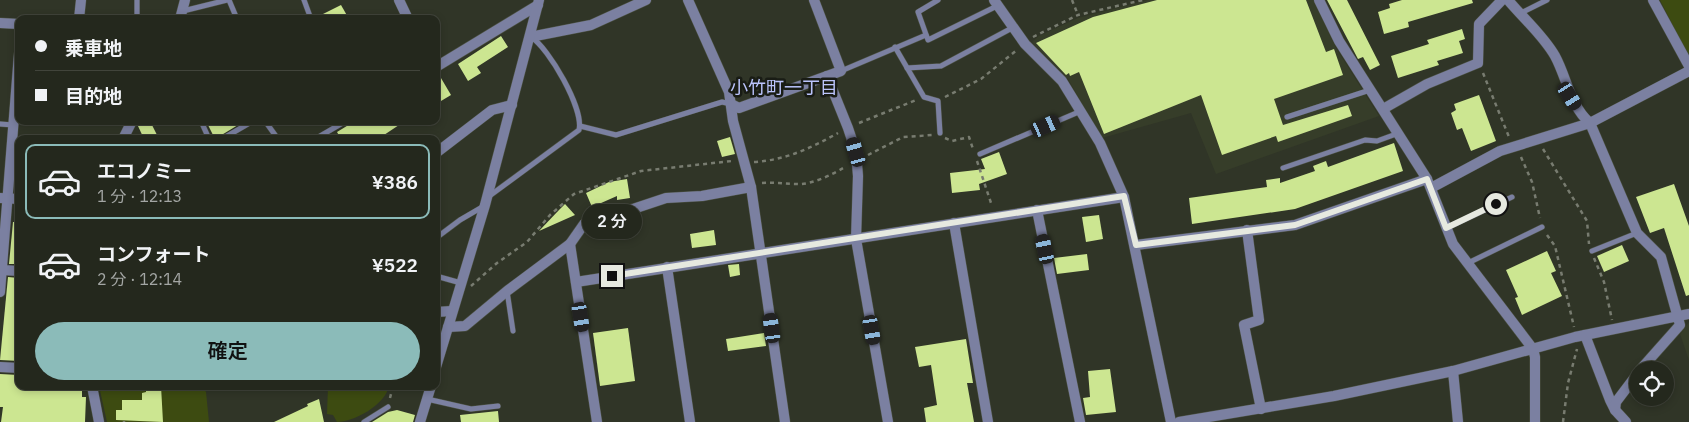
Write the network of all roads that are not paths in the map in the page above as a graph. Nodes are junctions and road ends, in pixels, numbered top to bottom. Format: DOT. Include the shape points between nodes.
graph roads {
  1 [pos="81,0"];
  2 [pos="137,0"];
  3 [pos="185,0"];
  4 [pos="228,0"];
  5 [pos="304,0"];
  6 [pos="399,0"];
  7 [pos="646,0"];
  8 [pos="688,0"];
  9 [pos="814,0"];
  10 [pos="938,0"];
  11 [pos="1320,0"];
  12 [pos="1502,0"];
  13 [pos="1508,0"];
  14 [pos="1547,0"];
  15 [pos="1653,0"];
  16 [pos="538,2"];
  17 [pos="996,3"];
  18 [pos="1521,13"];
  19 [pos="79,15"];
  20 [pos="137,15"];
  21 [pos="181,15"];
  22 [pos="235,15"];
  23 [pos="310,15"];
  24 [pos="406,15"];
  25 [pos="0,23"];
  26 [pos="15,24"];
  27 [pos="1012,28"];
  28 [pos="926,35"];
  29 [pos="530,37"];
  30 [pos="895,47"];
  31 [pos="440,64"];
  32 [pos="1689,66"];
  33 [pos="907,68"];
  34 [pos="841,71"];
  35 [pos="1689,71"];
  36 [pos="827,76"];
  37 [pos="1371,89"];
  38 [pos="15,101"];
  39 [pos="731,104"];
  40 [pos="512,105"];
  41 [pos="1384,109"];
  42 [pos="1081,110"];
  43 [pos="1287,117"];
  44 [pos="1590,123"];
  45 [pos="0,124"];
  46 [pos="13,125"];
  47 [pos="246,125"];
  48 [pos="339,125"];
  49 [pos="580,126"];
  50 [pos="1399,133"];
  51 [pos="939,134"];
  52 [pos="229,135"];
  53 [pos="322,135"];
  54 [pos="440,150"];
  55 [pos="980,154"];
  56 [pos="1283,168"];
  57 [pos="1429,183"];
  58 [pos="751,185"];
  59 [pos="1124,196"];
  60 [pos="1512,197"];
  61 [pos="4,198"];
  62 [pos="486,201"];
  63 [pos="1037,210"];
  64 [pos="954,223"];
  65 [pos="1542,227"];
  66 [pos="1446,228"];
  67 [pos="1247,230"];
  68 [pos="1637,233"];
  69 [pos="440,235"];
  70 [pos="856,239"];
  71 [pos="570,244"];
  72 [pos="1136,245"];
  73 [pos="1592,251"];
  74 [pos="761,254"];
  75 [pos="1468,264"];
  76 [pos="667,267"];
  77 [pos="2,270"];
  78 [pos="15,271"];
  79 [pos="440,277"];
  80 [pos="576,282"];
  81 [pos="461,283"];
  82 [pos="0,288"];
  83 [pos="507,290"];
  84 [pos="0,292"];
  85 [pos="452,311"];
  86 [pos="440,312"];
  87 [pos="1684,315"];
  88 [pos="448,327"];
  89 [pos="513,332"];
  90 [pos="1580,336"];
  91 [pos="1533,349"];
  92 [pos="440,354"];
  93 [pos="1648,361"];
  94 [pos="0,367"];
  95 [pos="15,368"];
  96 [pos="1452,371"];
  97 [pos="1629,385"];
  98 [pos="93,390"];
  99 [pos="429,390"];
  100 [pos="427,399"];
  101 [pos="498,406"];
  102 [pos="388,407"];
  103 [pos="1261,409"];
  104 [pos="1615,410"];
  105 [pos="1228,418"];
  106 [pos="99,422"];
  107 [pos="364,422"];
  108 [pos="420,422"];
  109 [pos="597,422"];
  110 [pos="690,422"];
  111 [pos="785,422"];
  112 [pos="888,422"];
  113 [pos="988,422"];
  114 [pos="1080,422"];
  115 [pos="1171,422"];
  116 [pos="1179,422"];
  117 [pos="1458,422"];
  118 [pos="1535,422"];
  119 [pos="1626,422"];
  1 -- 19 [label="street"];
  2 -- 20 [label="lane"];
  3 -- 21 [label="street"];
  4 -- 21 [label="lane"];
  4 -- 22 [label="lane"];
  5 -- 23 [label="lane"];
  6 -- 24 [label="street"];
  7 -- 29 [label="street" via="591,25"];
  8 -- 39 [label="street" via="729,92"];
  9 -- 34 [label="street"];
  10 -- 28 [label="lane" via="918,12"];
  11 -- 37 [label="street" via="1340,41"];
  12 -- 41 [label="street" via="1479,24 1478,63 1427,84"];
  13 -- 18 [label="street"];
  14 -- 18 [label="lane"];
  15 -- 32 [label="street"];
  16 -- 29 [label="street"];
  16 -- 31 [label="street"];
  17 -- 27 [label="street"];
  17 -- 28 [label="lane" via="928,40"];
  18 -- 44 [label="street" via="1553,54 1570,96"];
  25 -- 26 [label="street"];
  27 -- 33 [label="lane" via="941,66"];
  27 -- 42 [label="street" via="1062,80"];
  28 -- 30 [label="lane"];
  29 -- 40 [label="street"];
  29 -- 49 [label="lane" via="540,43 565,83 581,121"];
  30 -- 33 [label="lane"];
  30 -- 34 [label="lane"];
  33 -- 51 [label="lane" via="924,97 938,101"];
  34 -- 36 [label="street"];
  35 -- 44 [label="street"];
  36 -- 39 [label="street" via="739,108"];
  36 -- 70 [label="street" via="857,161"];
  37 -- 41 [label="street"];
  37 -- 43 [label="lane"];
  38 -- 46 [label="street"];
  39 -- 49 [label="lane" via="722,102 616,135"];
  39 -- 58 [label="street"];
  40 -- 54 [label="street" via="492,110"];
  40 -- 62 [label="street"];
  41 -- 50 [label="street"];
  42 -- 55 [label="lane"];
  42 -- 59 [label="street"];
  44 -- 57 [label="street" via="1500,151"];
  44 -- 68 [label="street"];
  45 -- 46 [label="lane"];
  46 -- 61 [label="street"];
  47 -- 52 [label="lane"];
  48 -- 53 [label="lane"];
  49 -- 62 [label="lane" via="580,130"];
  50 -- 56 [label="lane" via="1377,141 1365,140"];
  50 -- 57 [label="street"];
  57 -- 66 [label="street"];
  57 -- 67 [label="street" via="1295,225"];
  58 -- 71 [label="street" via="702,196 666,198 596,216 584,224"];
  58 -- 74 [label="street"];
  59 -- 63 [label="street"];
  59 -- 72 [label="street"];
  60 -- 66 [label="lane"];
  61 -- 77 [label="street"];
  62 -- 69 [label="lane"];
  62 -- 81 [label="street"];
  63 -- 64 [label="street"];
  63 -- 114 [label="street"];
  64 -- 70 [label="street"];
  64 -- 113 [label="street"];
  65 -- 75 [label="lane"];
  66 -- 75 [label="street" via="1452,244"];
  67 -- 72 [label="street"];
  67 -- 103 [label="street" via="1259,320 1244,325"];
  68 -- 73 [label="lane"];
  68 -- 87 [label="street" via="1661,257"];
  70 -- 74 [label="street"];
  70 -- 112 [label="street"];
  71 -- 80 [label="street"];
  71 -- 83 [label="street"];
  72 -- 115 [label="street"];
  74 -- 76 [label="street"];
  74 -- 111 [label="street"];
  75 -- 91 [label="street"];
  76 -- 80 [label="street"];
  76 -- 110 [label="street"];
  77 -- 78 [label="street"];
  77 -- 82 [label="street"];
  79 -- 81 [label="lane"];
  80 -- 109 [label="street"];
  81 -- 85 [label="street"];
  82 -- 84 [label="street"];
  83 -- 88 [label="street" via="465,326"];
  83 -- 89 [label="lane"];
  85 -- 86 [label="street"];
  85 -- 88 [label="street"];
  87 -- 90 [label="street"];
  87 -- 93 [label="street" via="1680,325"];
  88 -- 92 [label="street"];
  90 -- 91 [label="street"];
  90 -- 104 [label="street"];
  91 -- 96 [label="street"];
  91 -- 118 [label="street" via="1536,357"];
  94 -- 95 [label="street"];
  96 -- 103 [label="street"];
  96 -- 117 [label="street"];
  97 -- 104 [label="street" via="1616,402"];
  98 -- 106 [label="street"];
  99 -- 100 [label="street"];
  100 -- 101 [label="lane" via="471,409"];
  100 -- 108 [label="street"];
  102 -- 107 [label="lane"];
  103 -- 105 [label="street"];
  104 -- 119 [label="street"];
  105 -- 116 [label="street"];
}
